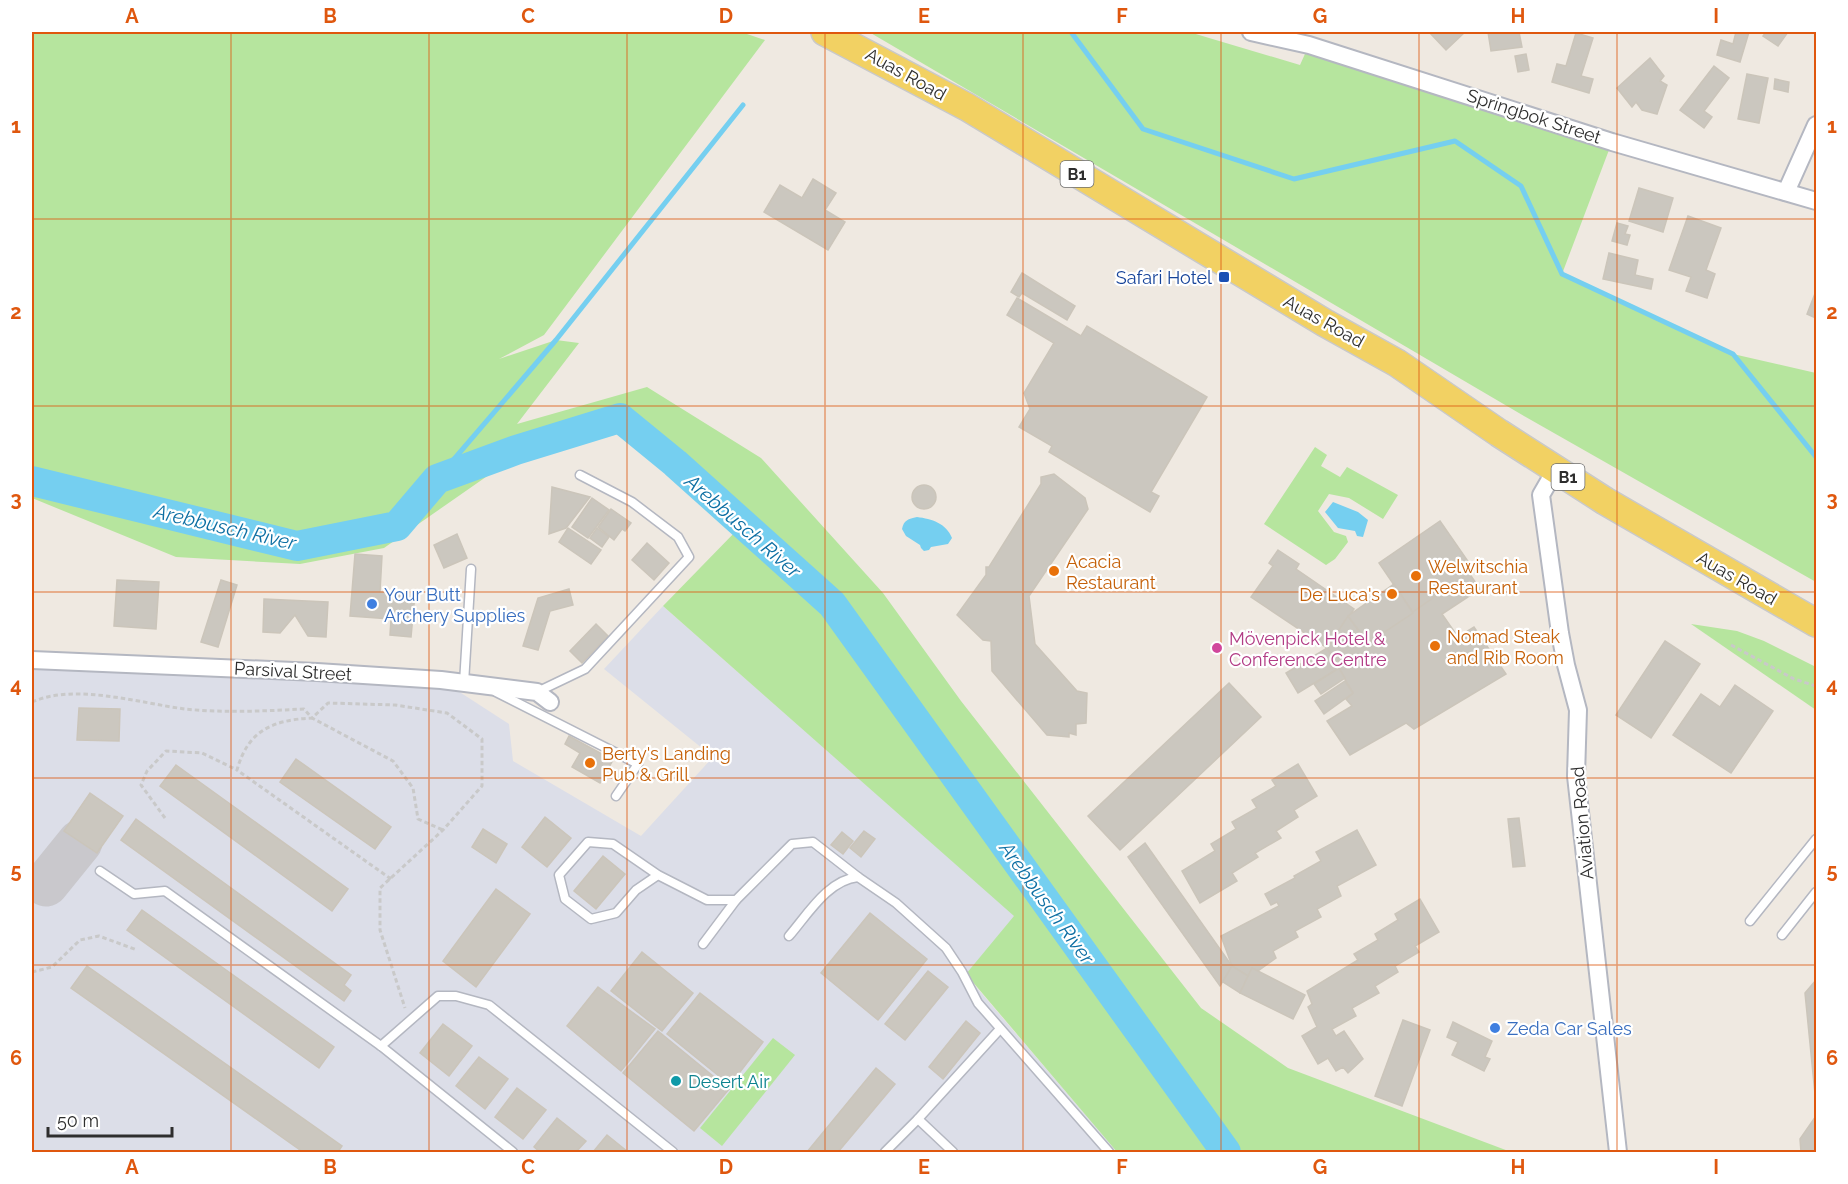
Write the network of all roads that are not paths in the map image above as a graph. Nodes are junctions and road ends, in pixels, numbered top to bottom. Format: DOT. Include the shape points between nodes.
graph roads {
  1 [pos="825,32"];
  2 [pos="1251,32"];
  3 [pos="1311,38"];
  4 [pos="1816,125"];
  5 [pos="1786,192"];
  6 [pos="1816,201"];
  7 [pos="1556,469"];
  8 [pos="580,475"];
  9 [pos="471,568"];
  10 [pos="1816,623"];
  11 [pos="32,660"];
  12 [pos="464,683"];
  13 [pos="485,687"];
  14 [pos="543,697"];
  15 [pos="616,796"];
  16 [pos="1816,839"];
  17 [pos="100,871"];
  18 [pos="658,875"];
  19 [pos="858,877"];
  20 [pos="1816,892"];
  21 [pos="736,900"];
  22 [pos="1750,921"];
  23 [pos="1782,935"];
  24 [pos="789,936"];
  25 [pos="703,944"];
  26 [pos="1000,1029"];
  27 [pos="381,1046"];
  28 [pos="918,1119"];
  29 [pos="513,1152"];
  30 [pos="673,1152"];
  31 [pos="885,1152"];
  32 [pos="953,1152"];
  33 [pos="1109,1152"];
  34 [pos="1618,1152"];
  1 -- 7 [label="main road, Auas Road / B1" via="967,107 1397,363"];
  2 -- 3 [label="street, Springbok Street"];
  3 -- 5 [label="street, Springbok Street" via="1612,142"];
  4 -- 5 [label="street"];
  5 -- 6 [label="street, Springbok Street"];
  7 -- 10 [label="main road, Auas Road / B1"];
  7 -- 34 [label="street, Aviation Road" via="1541,495 1560,633 1578,710 1576,776"];
  8 -- 14 [label="lane" via="632,502 678,537 689,557 585,669"];
  9 -- 12 [label="lane"];
  11 -- 12 [label="street, Parsival Street" via="317,672"];
  12 -- 13 [label="street, Parsival Street"];
  13 -- 14 [label="street, Parsival Street"];
  13 -- 15 [label="lane" via="638,764"];
  16 -- 22 [label="lane"];
  17 -- 27 [label="lane" via="134,894 165,891"];
  18 -- 18 [label="lane" via="613,844 588,842 558,875 565,899 591,919 616,913 636,890"];
  18 -- 21 [label="lane" via="707,900"];
  19 -- 21 [label="lane" via="813,842 792,844"];
  19 -- 24 [label="lane" via="845,878 827,891"];
  19 -- 26 [label="lane" via="896,903 946,948 978,1003"];
  20 -- 23 [label="lane"];
  21 -- 25 [label="lane"];
  26 -- 28 [label="lane"];
  26 -- 33 [label="lane"];
  27 -- 29 [label="lane"];
  27 -- 30 [label="lane" via="438,996 456,996 489,1005"];
  28 -- 31 [label="lane"];
  28 -- 32 [label="lane"];
}
